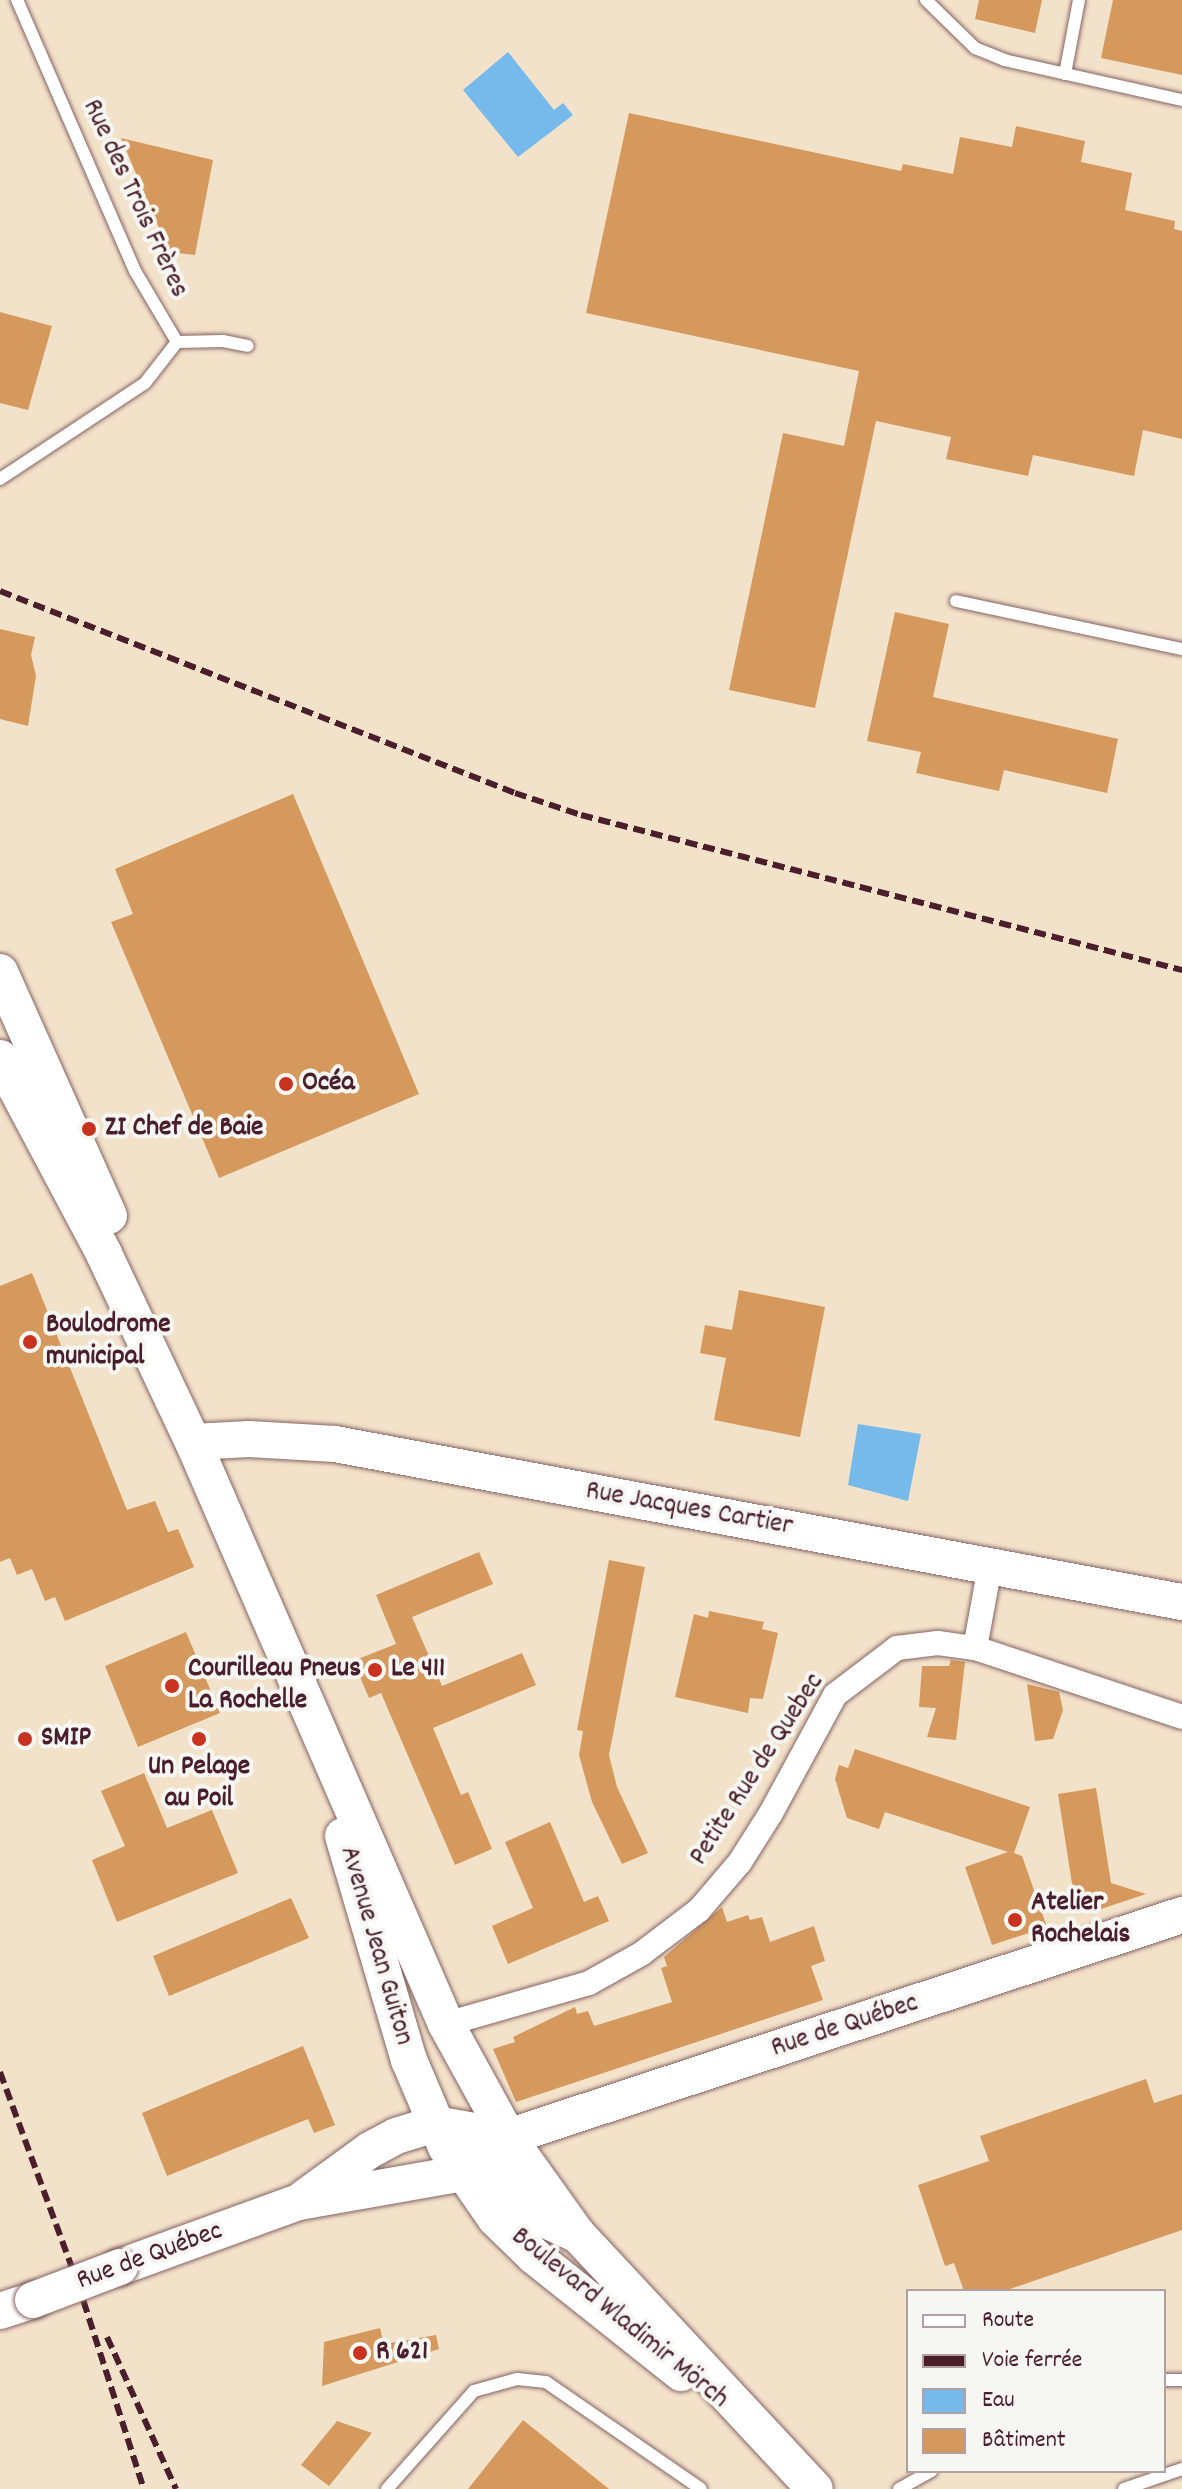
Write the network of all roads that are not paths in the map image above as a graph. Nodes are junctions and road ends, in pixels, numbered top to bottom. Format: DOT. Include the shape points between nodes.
graph roads {
  1 [pos="17,0"];
  2 [pos="926,0"];
  3 [pos="1079,0"];
  4 [pos="1065,74"];
  5 [pos="1182,100"];
  6 [pos="177,342"];
  7 [pos="248,346"];
  8 [pos="0,479"];
  9 [pos="956,601"];
  10 [pos="1182,649"];
  11 [pos="0,972"];
  12 [pos="0,1058"];
  13 [pos="32,1082"];
  14 [pos="193,1442"];
  15 [pos="990,1566"];
  16 [pos="1182,1602"];
  17 [pos="975,1648"];
  18 [pos="307,1712"];
  19 [pos="1182,1717"];
  20 [pos="1182,1915"];
  21 [pos="446,2024"];
  22 [pos="471,2144"];
  23 [pos="299,2202"];
  24 [pos="16,2306"];
  25 [pos="750,2423"];
  26 [pos="1182,2469"];
  27 [pos="927,2473"];
  28 [pos="805,2477"];
  29 [pos="387,2489"];
  30 [pos="701,2489"];
  31 [pos="826,2489"];
  32 [pos="899,2489"];
  33 [pos="1124,2489"];
  1 -- 6 [label="lane, Rue des Trois Frères" via="135,271"];
  2 -- 4 [label="lane" via="975,48"];
  3 -- 4 [label="lane"];
  4 -- 5 [label="lane"];
  6 -- 7 [label="lane"];
  6 -- 8 [label="lane, Rue des Trois Frères" via="145,383"];
  9 -- 10 [label="lane"];
  11 -- 13 [label="street, Avenue Jean Guiton"];
  12 -- 13 [label="street, Avenue Jean Guiton"];
  13 -- 14 [label="street, Avenue Jean Guiton" via="104,1254"];
  14 -- 15 [label="street, Rue Jacques Cartier" via="335,1444"];
  14 -- 18 [label="street, Avenue Jean Guiton"];
  15 -- 16 [label="street, Rue Jacques Cartier"];
  15 -- 17 [label="street"];
  17 -- 19 [label="street, Petite Rue de Quebec"];
  17 -- 21 [label="street, Petite Rue de Quebec" via="938,1643 897,1648 835,1695 740,1862 699,1910 641,1954 589,1983"];
  18 -- 21 [label="street, Avenue Jean Guiton"];
  18 -- 22 [label="street, Avenue Jean Guiton" via="409,2060"];
  20 -- 22 [label="street, Rue de Québec"];
  21 -- 22 [label="street, Avenue Jean Guiton"];
  22 -- 23 [label="street, Rue de Québec"];
  22 -- 23 [label="street, Rue de Québec" via="396,2136"];
  22 -- 25 [label="street, Boulevard Wladimir Mörch" via="578,2235"];
  22 -- 25 [label="street, Boulevard Wladimir Mörch" via="495,2218 534,2256"];
  23 -- 24 [label="street, Rue de Québec, bridge"];
  25 -- 28 [label="street, Boulevard Wladimir Mörch"];
  26 -- 33 [label="lane"];
  27 -- 32 [label="lane"];
  28 -- 31 [label="street, Boulevard Wladimir Mörch"];
  29 -- 30 [label="lane" via="474,2391 517,2379 546,2382"];
}
